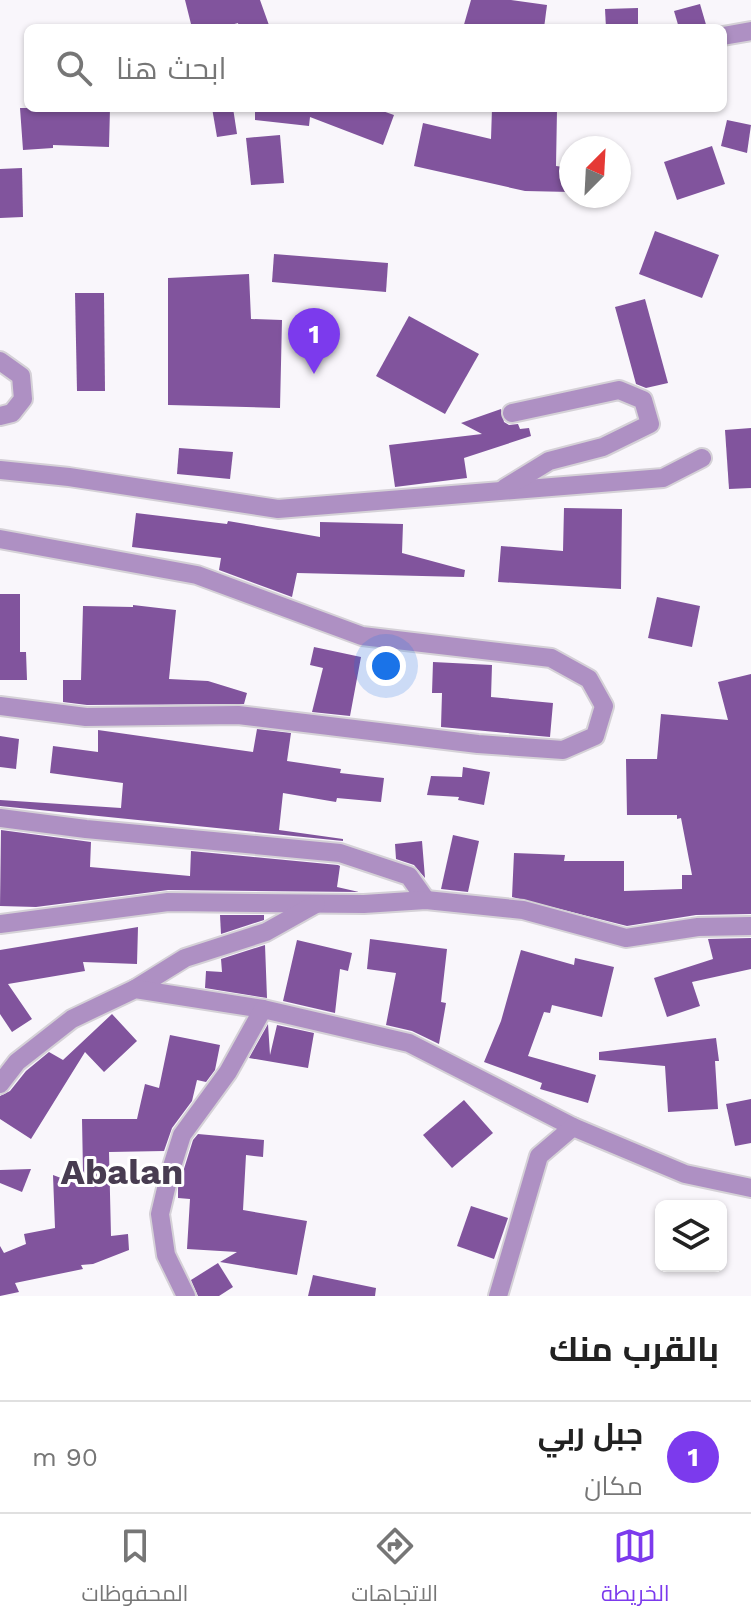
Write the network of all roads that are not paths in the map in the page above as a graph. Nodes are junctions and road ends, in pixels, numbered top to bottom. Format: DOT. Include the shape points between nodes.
graph roads {
  1 [pos="751,31"];
  2 [pos="727,35"];
  3 [pos="0,361"];
  4 [pos="512,413"];
  5 [pos="0,416"];
  6 [pos="702,458"];
  7 [pos="0,470"];
  8 [pos="503,489"];
  9 [pos="0,539"];
  10 [pos="0,706"];
  11 [pos="0,818"];
  12 [pos="426,900"];
  13 [pos="319,902"];
  14 [pos="0,924"];
  15 [pos="751,926"];
  16 [pos="135,989"];
  17 [pos="263,1009"];
  18 [pos="0,1084"];
  19 [pos="573,1127"];
  20 [pos="751,1188"];
  21 [pos="186,1296"];
  22 [pos="498,1296"];
  1 -- 2 [label="street"];
  3 -- 5 [label="street" via="21,376 23,399 12,413"];
  4 -- 8 [label="street" via="619,390 643,400 650,424 603,447 549,461"];
  6 -- 8 [label="street" via="663,478"];
  7 -- 8 [label="street" via="278,509"];
  9 -- 10 [label="street" via="197,575 362,636 551,658 589,679 604,706 595,736 563,750 238,715 86,717"];
  11 -- 12 [label="street" via="340,853 409,876"];
  12 -- 13 [label="street"];
  12 -- 15 [label="street" via="523,910 626,938 698,927"];
  13 -- 14 [label="street" via="168,902"];
  13 -- 16 [label="street" via="266,932 185,958"];
  16 -- 17 [label="street"];
  16 -- 18 [label="street" via="72,1019 17,1062"];
  17 -- 19 [label="street" via="409,1043"];
  17 -- 21 [label="street" via="228,1072 182,1135 169,1176 160,1214 166,1255"];
  19 -- 20 [label="street" via="685,1174"];
  19 -- 22 [label="street" via="539,1156"];
}
